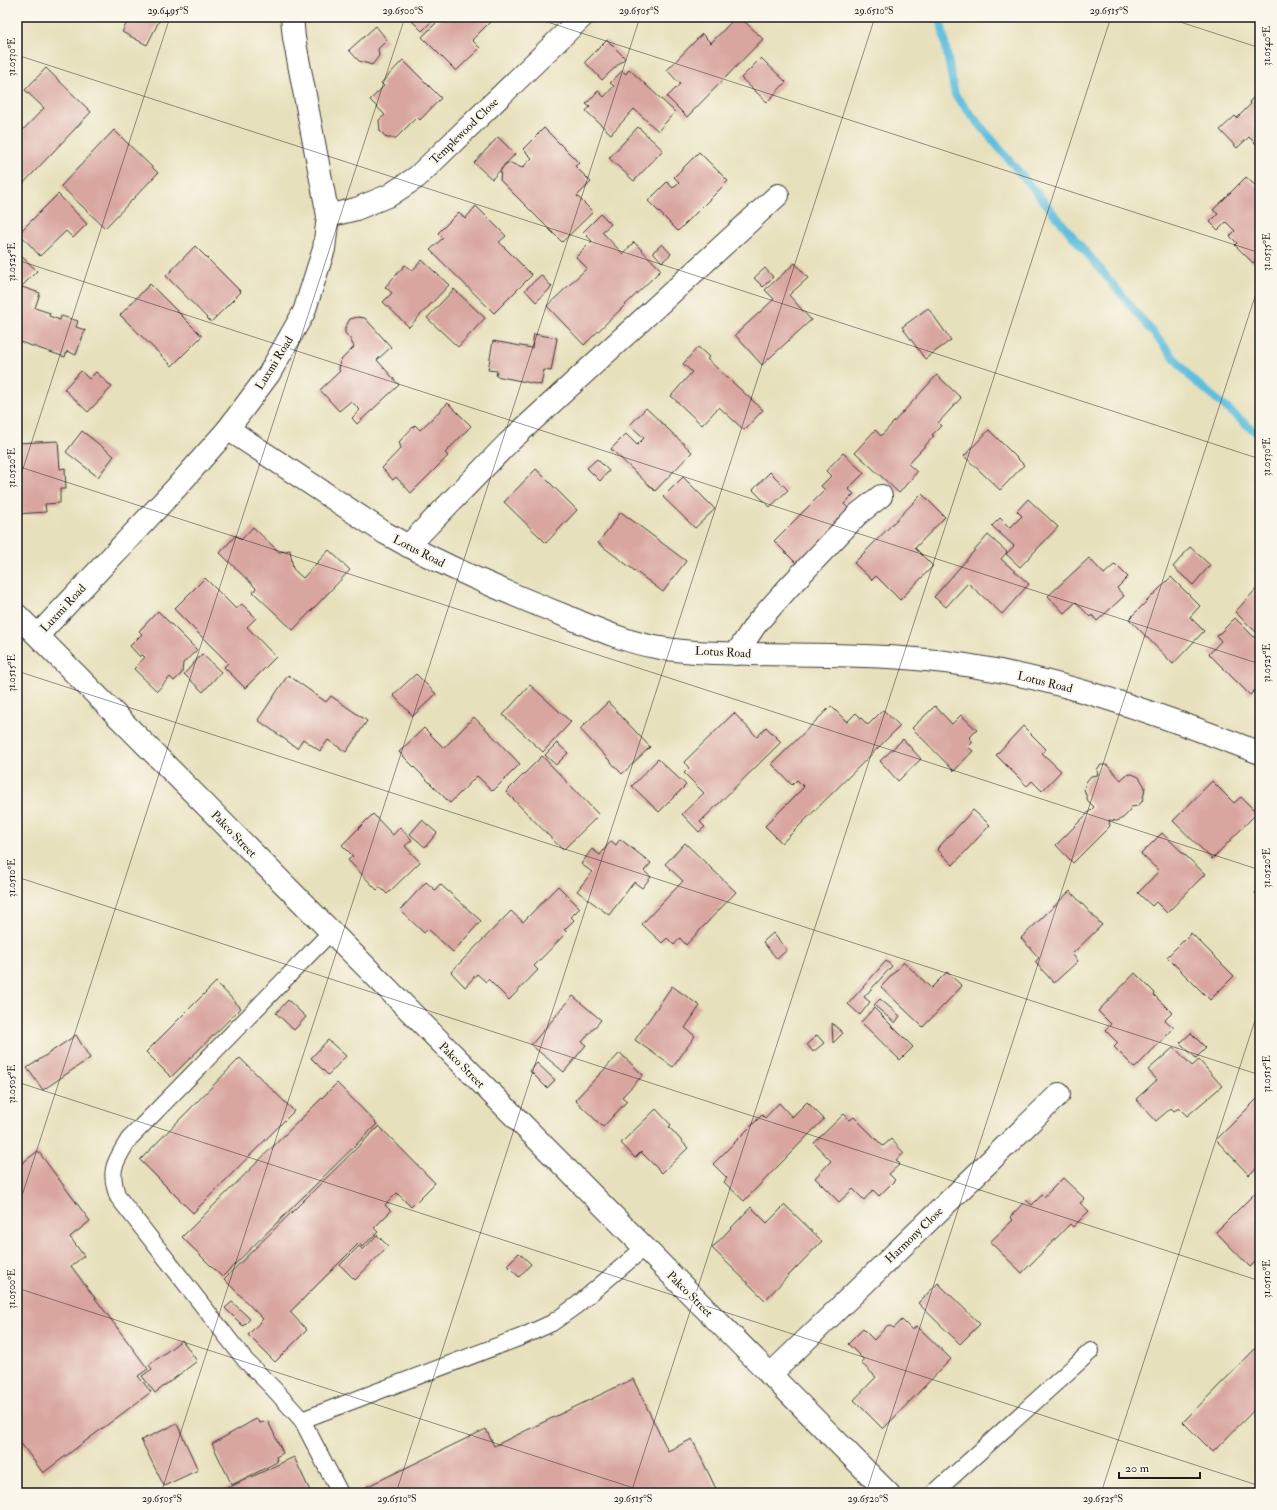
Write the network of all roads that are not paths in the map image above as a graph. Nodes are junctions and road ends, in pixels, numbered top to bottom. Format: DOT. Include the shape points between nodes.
graph roads {
  1 [pos="292,17"];
  2 [pos="582,17"];
  3 [pos="778,194"];
  4 [pos="328,216"];
  5 [pos="228,429"];
  6 [pos="881,496"];
  7 [pos="408,546"];
  8 [pos="17,615"];
  9 [pos="27,633"];
  10 [pos="736,654"];
  11 [pos="1260,754"];
  12 [pos="330,933"];
  13 [pos="1059,1094"];
  14 [pos="644,1248"];
  15 [pos="1091,1351"];
  16 [pos="770,1375"];
  17 [pos="302,1420"];
  18 [pos="340,1493"];
  19 [pos="888,1493"];
  20 [pos="934,1493"];
  1 -- 4 [label="street, Luxmi Road"];
  2 -- 4 [label="street, Templewood Close" via="417,177 390,195 356,209"];
  3 -- 7 [label="street" via="508,443"];
  4 -- 5 [label="street, Luxmi Road" via="324,249 304,312 269,374"];
  5 -- 7 [label="street, Lotus Road"];
  5 -- 9 [label="street, Luxmi Road" via="176,488"];
  6 -- 10 [label="street" via="858,514 788,588 756,624"];
  7 -- 10 [label="street, Lotus Road" via="546,608 614,635 654,647"];
  8 -- 9 [label="street, Pakco Street"];
  9 -- 12 [label="street, Pakco Street"];
  10 -- 11 [label="street, Lotus Road" via="915,659 972,665 1112,700"];
  12 -- 14 [label="street, Pakco Street"];
  12 -- 17 [label="lane" via="129,1139 118,1157 112,1183 118,1197 245,1360"];
  13 -- 16 [label="street, Harmony Close"];
  14 -- 16 [label="street, Pakco Street"];
  14 -- 17 [label="lane" via="552,1323"];
  15 -- 20 [label="lane"];
  16 -- 19 [label="street, Pakco Street"];
  17 -- 18 [label="lane"];
}
